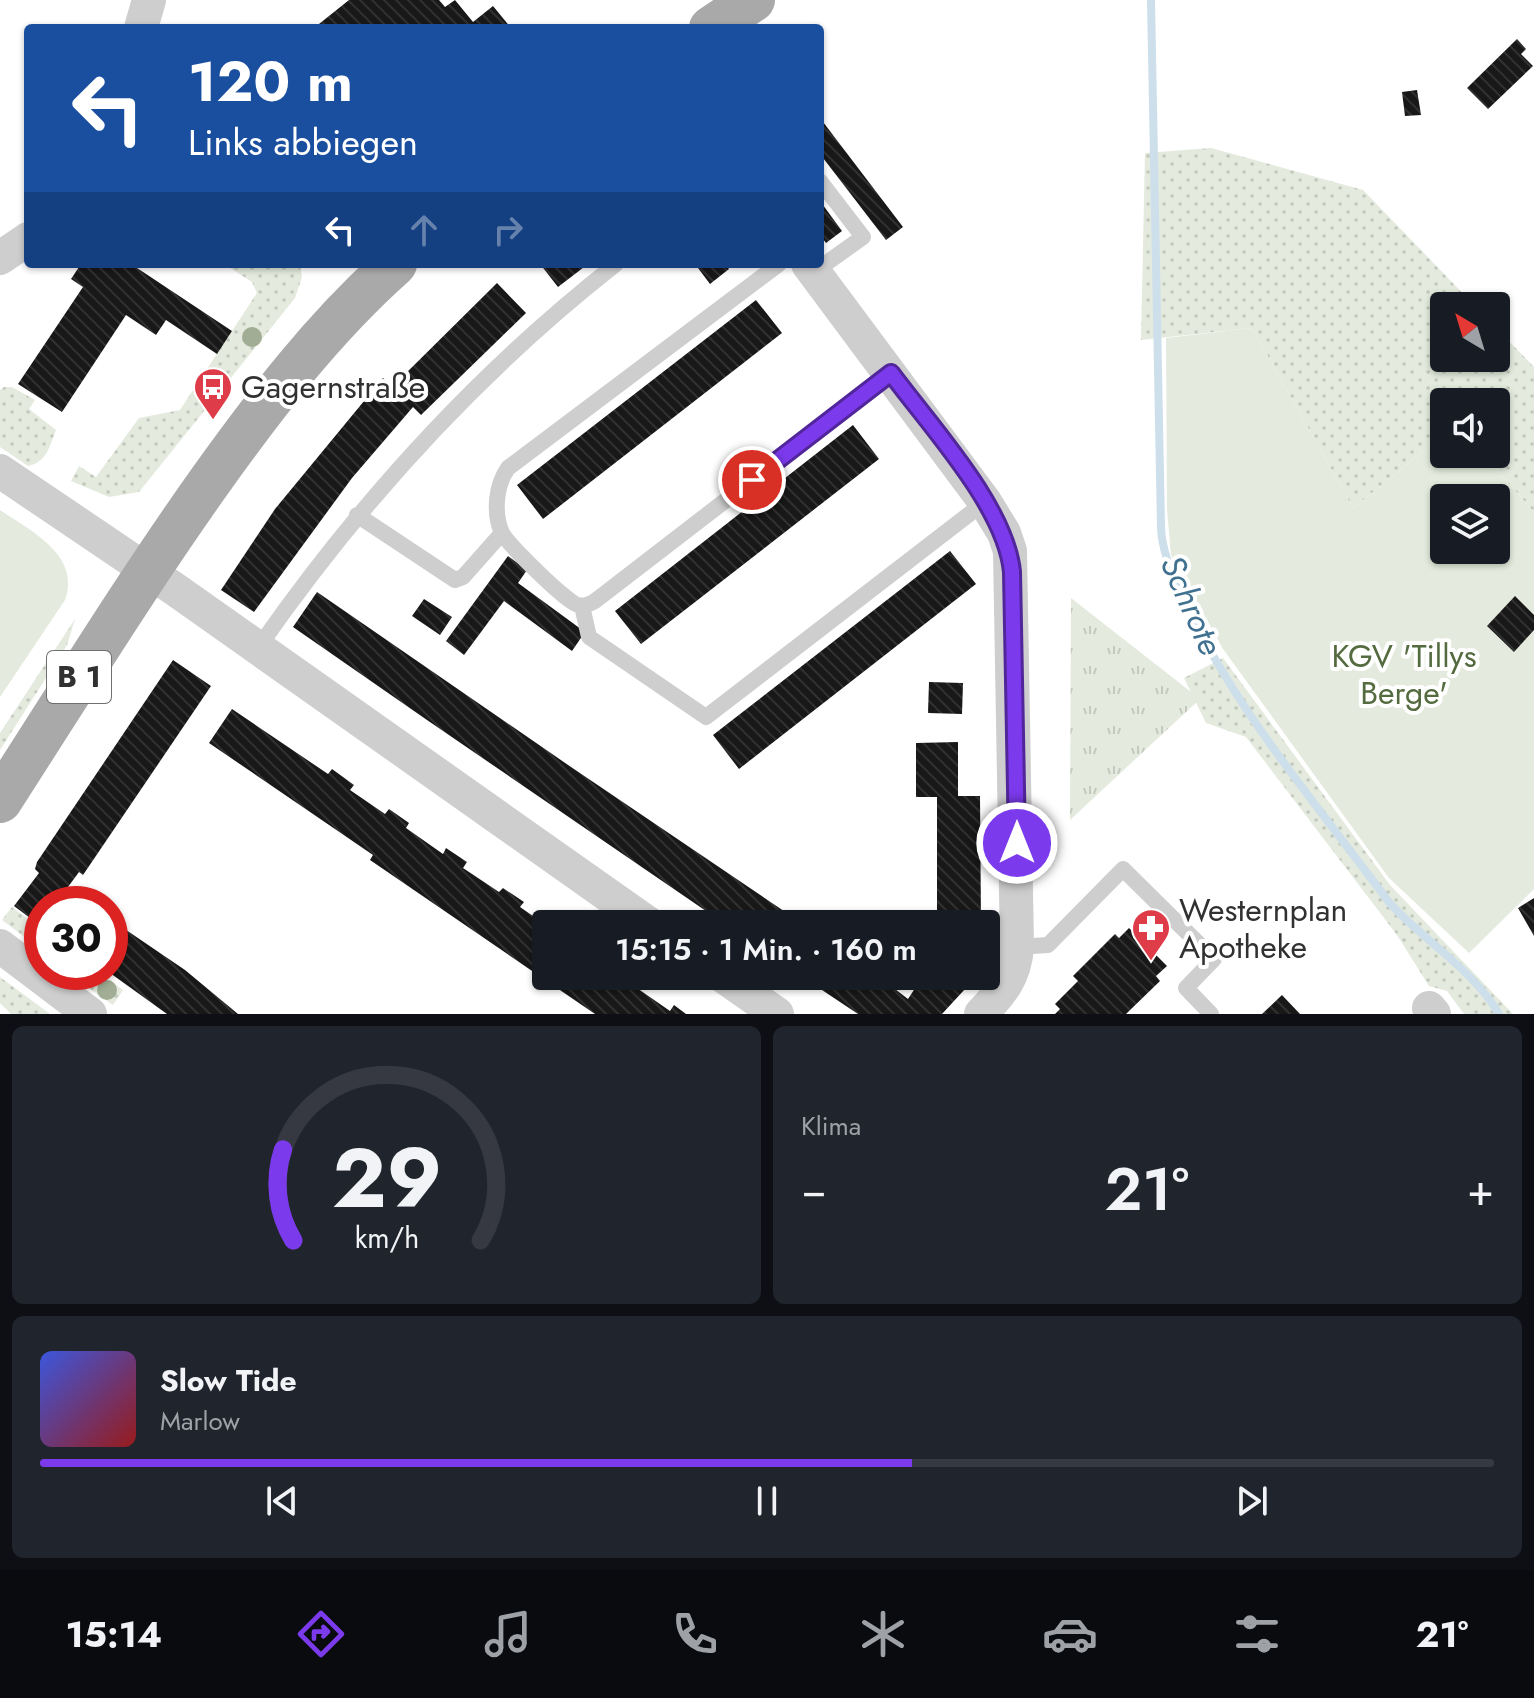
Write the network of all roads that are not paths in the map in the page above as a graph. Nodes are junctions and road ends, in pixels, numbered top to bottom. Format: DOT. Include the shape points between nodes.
graph roads {
  1 [pos="149,0"];
  2 [pos="753,0"];
  3 [pos="142,24"];
  4 [pos="717,24"];
  5 [pos="824,186"];
  6 [pos="24,242"];
  7 [pos="0,258"];
  8 [pos="824,260"];
  9 [pos="611,268"];
  10 [pos="774,268"];
  11 [pos="811,268"];
  12 [pos="376,269"];
  13 [pos="891,373"];
  14 [pos="0,471"];
  15 [pos="985,502"];
  16 [pos="357,515"];
  17 [pos="502,533"];
  18 [pos="147,571"];
  19 [pos="582,606"];
  20 [pos="258,648"];
  21 [pos="0,801"];
  22 [pos="629,910"];
  23 [pos="0,946"];
  24 [pos="1017,947"];
  25 [pos="743,990"];
  26 [pos="90,1014"];
  27 [pos="777,1014"];
  28 [pos="981,1014"];
  29 [pos="1211,1014"];
  1 -- 3 [label="street"];
  2 -- 4 [label="main road"];
  5 -- 8 [label="lane" via="863,237"];
  6 -- 7 [label="street"];
  9 -- 16 [label="lane" via="457,404"];
  10 -- 17 [label="lane" via="515,460 498,486"];
  11 -- 13 [label="street"];
  12 -- 18 [label="main road, B 1" via="255,419"];
  13 -- 15 [label="street"];
  13 -- 19 [label="lane"];
  14 -- 18 [label="street"];
  15 -- 19 [label="lane" via="706,717 589,637"];
  15 -- 24 [label="street" via="1008,542 1012,572"];
  16 -- 17 [label="lane" via="455,580"];
  16 -- 20 [label="lane"];
  17 -- 19 [label="lane" via="570,602"];
  18 -- 20 [label="street"];
  18 -- 21 [label="main road, B 1"];
  20 -- 22 [label="street"];
  23 -- 26 [label="street"];
  24 -- 28 [label="street" via="1007,985"];
  24 -- 29 [label="lane" via="1048,945 1123,869 1214,959 1186,988"];
  25 -- 27 [label="street"];
}
